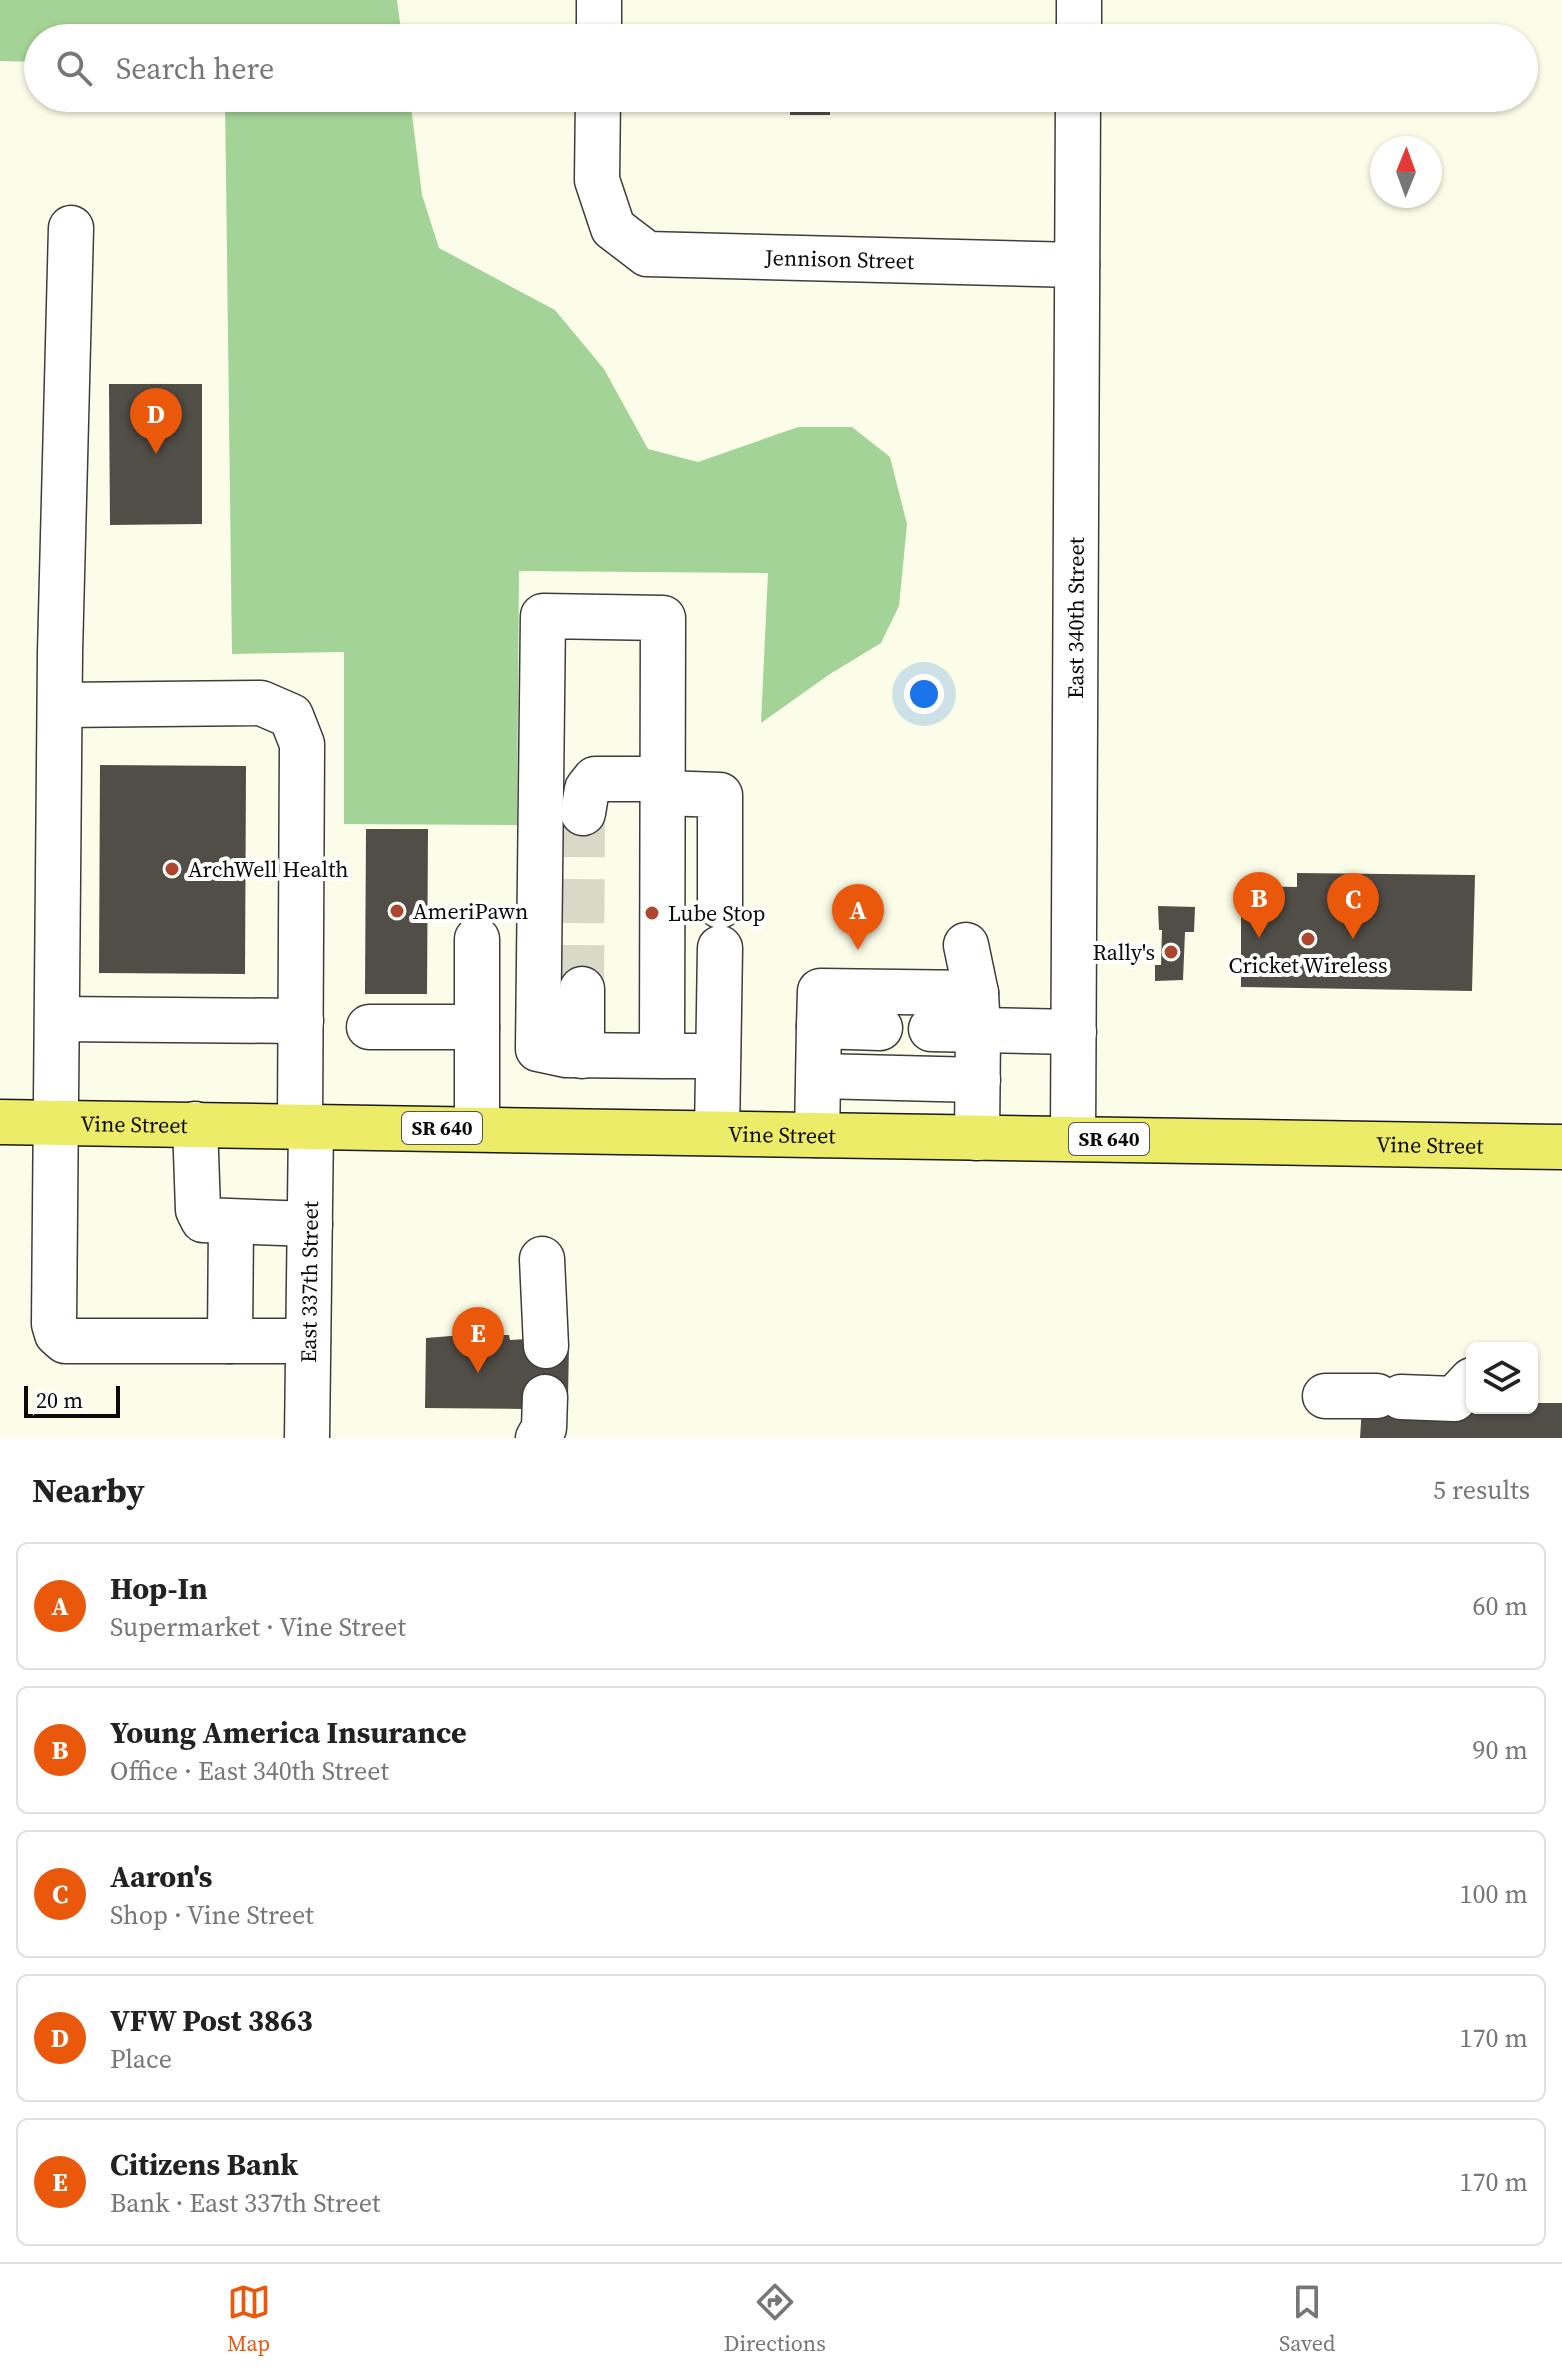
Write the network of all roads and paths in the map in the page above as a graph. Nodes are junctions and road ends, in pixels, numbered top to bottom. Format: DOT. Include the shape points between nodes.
graph roads {
  1 [pos="599,0"];
  2 [pos="1079,0"];
  3 [pos="599,24"];
  4 [pos="1079,24"];
  5 [pos="598,112"];
  6 [pos="1078,112"];
  7 [pos="71,228"];
  8 [pos="1077,265"];
  9 [pos="60,705"];
  10 [pos="663,786"];
  11 [pos="583,813"];
  12 [pos="477,939"];
  13 [pos="966,945"];
  14 [pos="582,989"];
  15 [pos="977,1012"];
  16 [pos="58,1019"];
  17 [pos="301,1021"];
  18 [pos="819,1026"];
  19 [pos="369,1027"];
  20 [pos="477,1027"];
  21 [pos="880,1028"];
  22 [pos="931,1029"];
  23 [pos="1074,1032"];
  24 [pos="582,1056"];
  25 [pos="662,1056"];
  26 [pos="718,1056"];
  27 [pos="819,1076"];
  28 [pos="978,1080"];
  29 [pos="0,1122"];
  30 [pos="56,1122"];
  31 [pos="195,1124"];
  32 [pos="306,1126"];
  33 [pos="477,1128"];
  34 [pos="717,1133"];
  35 [pos="817,1135"];
  36 [pos="977,1138"];
  37 [pos="1073,1138"];
  38 [pos="1562,1147"];
  39 [pos="231,1223"];
  40 [pos="310,1224"];
  41 [pos="542,1259"];
  42 [pos="230,1341"];
  43 [pos="308,1341"];
  44 [pos="546,1346"];
  45 [pos="1466,1386"];
  46 [pos="1325,1396"];
  47 [pos="307,1438"];
  1 -- 3 [label="street"];
  2 -- 4 [label="street"];
  5 -- 8 [label="street, Jennison Street" via="597,180 613,228 647,254"];
  6 -- 8 [label="street, East 340th Street"];
  7 -- 9 [label="street"];
  8 -- 23 [label="street, East 340th Street"];
  9 -- 16 [label="street"];
  9 -- 17 [label="street, East 337th Street" via="261,703 291,716 302,744"];
  10 -- 11 [label="street" via="595,779 587,789"];
  10 -- 24 [label="street" via="663,618 543,616 538,1049"];
  10 -- 25 [label="street"];
  10 -- 26 [label="street" via="720,795"];
  12 -- 20 [label="street"];
  13 -- 15 [label="street"];
  14 -- 24 [label="street"];
  15 -- 18 [label="street" via="820,991"];
  15 -- 22 [label="street"];
  15 -- 23 [label="street"];
  15 -- 28 [label="street"];
  16 -- 17 [label="street"];
  16 -- 30 [label="street"];
  17 -- 32 [label="street, East 337th Street"];
  18 -- 21 [label="street"];
  18 -- 27 [label="street"];
  19 -- 20 [label="street"];
  20 -- 33 [label="street"];
  23 -- 37 [label="street, East 340th Street"];
  24 -- 25 [label="street"];
  25 -- 26 [label="street"];
  26 -- 34 [label="street"];
  27 -- 28 [label="street"];
  27 -- 35 [label="street"];
  28 -- 36 [label="street"];
  29 -- 30 [label="main road, Vine Street / SR 640"];
  30 -- 31 [label="main road, Vine Street / SR 640"];
  30 -- 42 [label="street" via="57,1334 65,1341"];
  31 -- 32 [label="main road, Vine Street / SR 640"];
  31 -- 39 [label="street" via="198,1210 203,1220"];
  32 -- 33 [label="main road, Vine Street / SR 640"];
  32 -- 40 [label="street, East 337th Street"];
  33 -- 34 [label="main road, Vine Street / SR 640"];
  34 -- 35 [label="main road, Vine Street / SR 640"];
  35 -- 36 [label="main road, Vine Street / SR 640"];
  36 -- 37 [label="main road, Vine Street / SR 640"];
  37 -- 38 [label="main road, Vine Street / SR 640"];
  39 -- 40 [label="street"];
  39 -- 42 [label="street"];
  40 -- 43 [label="street, East 337th Street"];
  41 -- 44 [label="street"];
  42 -- 43 [label="street"];
  43 -- 47 [label="street, East 337th Street"];
  45 -- 46 [label="street" via="1454,1399"];
}
